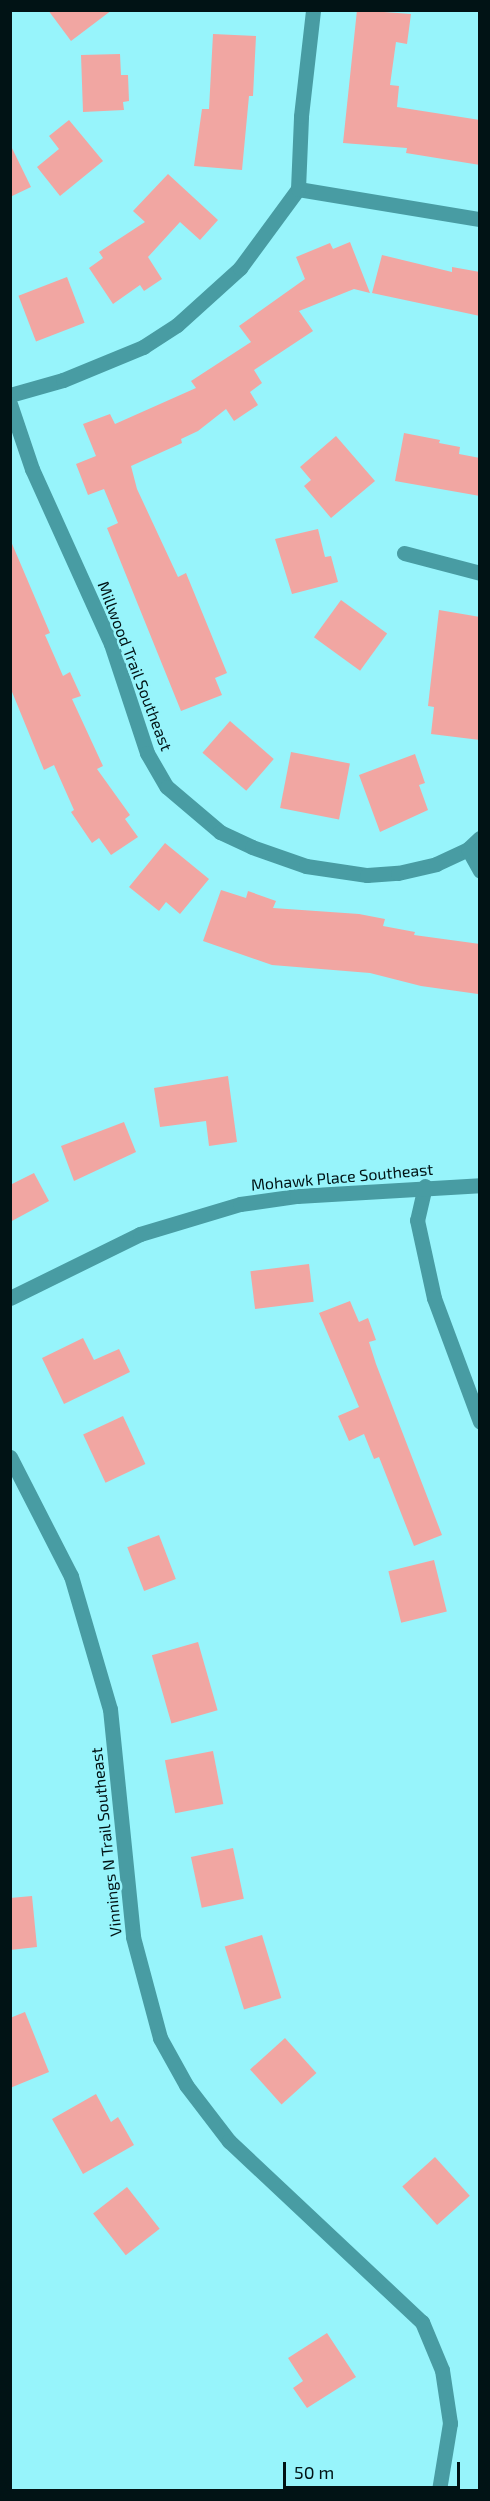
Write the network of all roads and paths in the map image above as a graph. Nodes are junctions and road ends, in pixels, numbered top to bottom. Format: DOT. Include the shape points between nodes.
graph roads {
  1 [pos="313,10"];
  2 [pos="298,189"];
  3 [pos="480,219"];
  4 [pos="10,395"];
  5 [pos="10,404"];
  6 [pos="404,553"];
  7 [pos="480,573"];
  8 [pos="474,844"];
  9 [pos="480,871"];
  10 [pos="480,1185"];
  11 [pos="424,1186"];
  12 [pos="10,1298"];
  13 [pos="480,1422"];
  14 [pos="10,1457"];
  15 [pos="439,2490"];
  1 -- 2 [label="street" via="300,127"];
  2 -- 3 [label="street"];
  2 -- 4 [label="street" via="240,268 177,325 143,347 63,380"];
  5 -- 8 [label="street, Millwood Trail Southeast" via="32,469 111,644 147,753 167,787 220,832 252,848 306,866 367,874 398,873 436,864"];
  6 -- 7 [label="street"];
  8 -- 9 [label="street"];
  10 -- 11 [label="street, Mohawk Place Southeast"];
  11 -- 12 [label="street, Mohawk Place Southeast" via="240,1204 140,1234"];
  11 -- 13 [label="street" via="417,1220 434,1298"];
  14 -- 15 [label="street, Vinnings N Trail Southeast" via="71,1576 110,1709 133,1937 160,2038 186,2085 229,2140 422,2322 442,2370 450,2423"];
}
